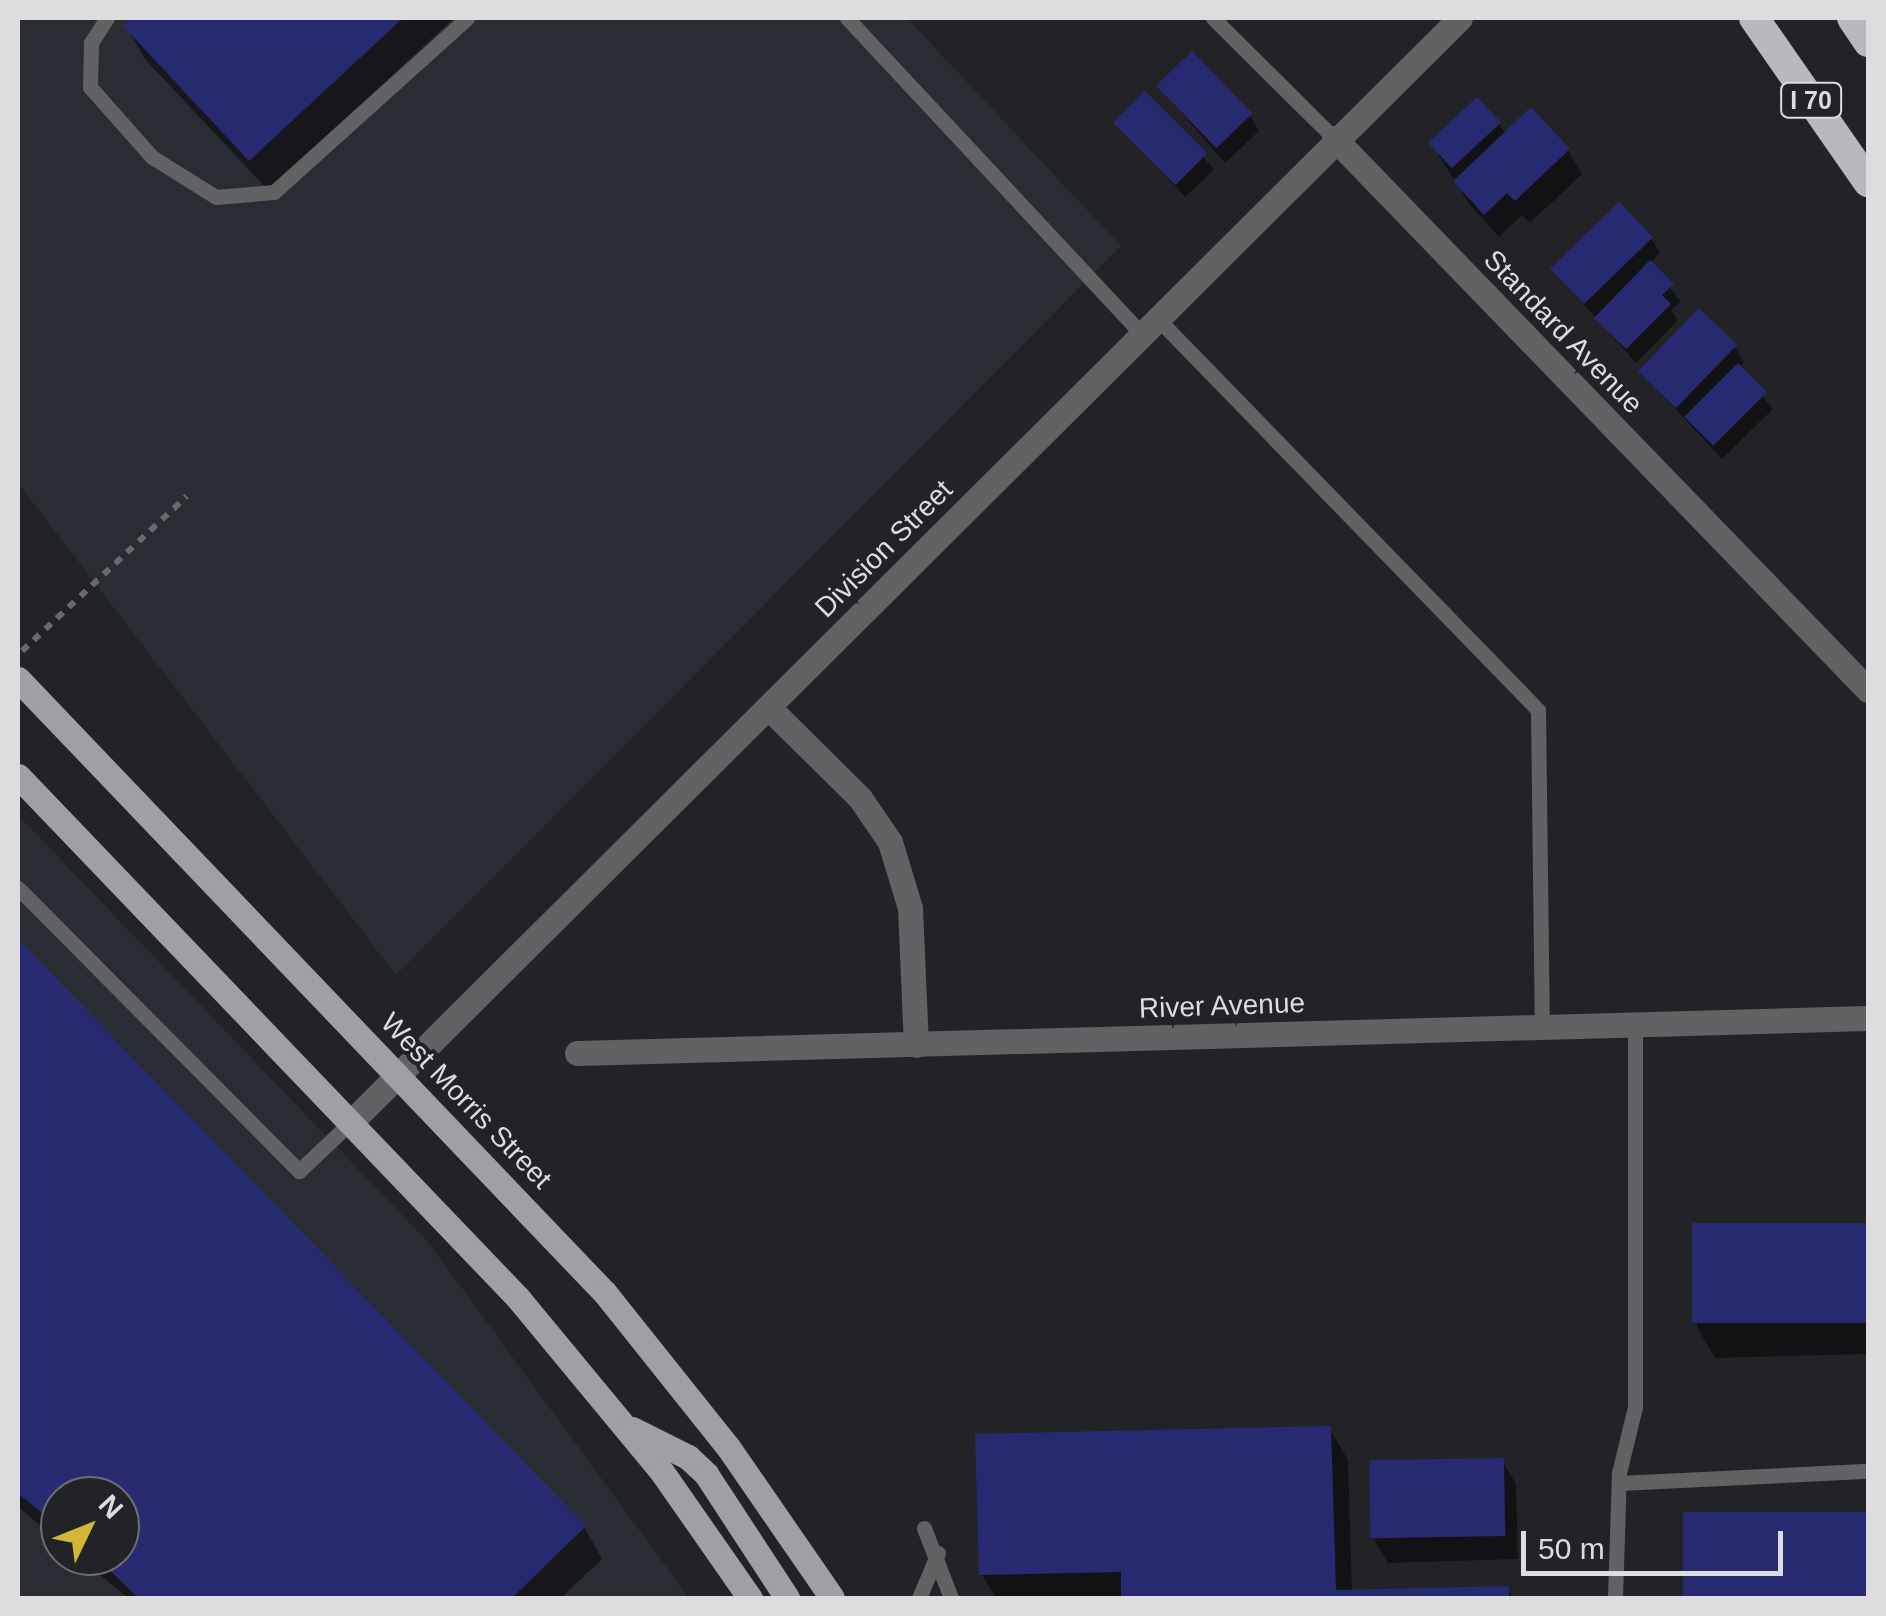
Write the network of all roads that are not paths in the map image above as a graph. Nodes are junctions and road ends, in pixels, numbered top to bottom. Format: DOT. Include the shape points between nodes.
graph roads {
  1 [pos="107,18"];
  2 [pos="467,18"];
  3 [pos="847,18"];
  4 [pos="1213,18"];
  5 [pos="1460,18"];
  6 [pos="1754,18"];
  7 [pos="1852,18"];
  8 [pos="1868,42"];
  9 [pos="1334,138"];
  10 [pos="1868,182"];
  11 [pos="1149,325"];
  12 [pos="18,678"];
  13 [pos="1868,690"];
  14 [pos="768,708"];
  15 [pos="18,776"];
  16 [pos="18,888"];
  17 [pos="1868,1018"];
  18 [pos="1635,1024"];
  19 [pos="1542,1026"];
  20 [pos="916,1045"];
  21 [pos="577,1053"];
  22 [pos="399,1074"];
  23 [pos="350,1122"];
  24 [pos="627,1427"];
  25 [pos="1868,1471"];
  26 [pos="1619,1483"];
  27 [pos="924,1528"];
  28 [pos="938,1553"];
  29 [pos="750,1598"];
  30 [pos="787,1598"];
  31 [pos="832,1598"];
  32 [pos="920,1598"];
  33 [pos="951,1598"];
  34 [pos="1614,1598"];
  1 -- 2 [label="lane" via="91,42 90,87 152,157 216,197 274,192"];
  3 -- 11 [label="lane"];
  4 -- 9 [label="lane, Standard Avenue"];
  5 -- 9 [label="street, Division Street"];
  6 -- 10 [label="highway, I 70"];
  7 -- 8 [label="highway"];
  9 -- 11 [label="street, Division Street"];
  9 -- 13 [label="street, Standard Avenue"];
  11 -- 14 [label="street, Division Street"];
  11 -- 19 [label="lane" via="1479,644 1538,710"];
  12 -- 22 [label="main road, West Morris Street"];
  14 -- 20 [label="street" via="860,798 890,842 910,908"];
  14 -- 22 [label="street, Division Street"];
  15 -- 23 [label="main road"];
  16 -- 23 [label="lane" via="299,1171"];
  17 -- 18 [label="street, River Avenue"];
  18 -- 19 [label="street, River Avenue"];
  18 -- 26 [label="lane" via="1635,1408"];
  19 -- 20 [label="street, River Avenue"];
  20 -- 21 [label="street, River Avenue"];
  22 -- 23 [label="street, Division Street"];
  22 -- 31 [label="main road, West Morris Street" via="605,1294 728,1447"];
  23 -- 24 [label="main road" via="518,1298"];
  24 -- 29 [label="main road"];
  24 -- 30 [label="main road" via="688,1457 706,1474"];
  25 -- 26 [label="lane"];
  26 -- 34 [label="lane"];
  27 -- 28 [label="lane"];
  28 -- 32 [label="lane"];
  28 -- 33 [label="lane"];
}
